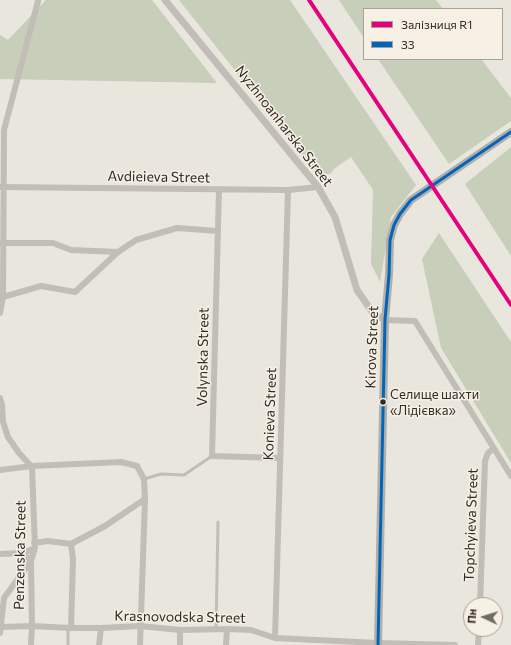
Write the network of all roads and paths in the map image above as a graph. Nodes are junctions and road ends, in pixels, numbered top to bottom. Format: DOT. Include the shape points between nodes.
graph roads {
  1 [pos="37,0"];
  2 [pos="165,0"];
  3 [pos="511,132"];
  4 [pos="2,187"];
  5 [pos="318,187"];
  6 [pos="220,189"];
  7 [pos="288,190"];
  8 [pos="218,231"];
  9 [pos="2,244"];
  10 [pos="118,252"];
  11 [pos="2,297"];
  12 [pos="0,313"];
  13 [pos="385,320"];
  14 [pos="0,398"];
  15 [pos="1,405"];
  16 [pos="493,449"];
  17 [pos="212,456"];
  18 [pos="280,458"];
  19 [pos="32,466"];
  20 [pos="0,470"];
  21 [pos="511,476"];
  22 [pos="144,479"];
  23 [pos="145,499"];
  24 [pos="218,522"];
  25 [pos="72,544"];
  26 [pos="34,546"];
  27 [pos="23,553"];
  28 [pos="0,554"];
  29 [pos="31,561"];
  30 [pos="480,597"];
  31 [pos="32,626"];
  32 [pos="140,626"];
  33 [pos="0,627"];
  34 [pos="69,628"];
  35 [pos="100,628"];
  36 [pos="180,630"];
  37 [pos="216,630"];
  38 [pos="227,630"];
  39 [pos="0,633"];
  40 [pos="275,638"];
  41 [pos="378,644"];
  42 [pos="31,645"];
  43 [pos="68,645"];
  44 [pos="99,645"];
  45 [pos="140,645"];
  46 [pos="180,645"];
  47 [pos="226,645"];
  48 [pos="455,645"];
  1 -- 4 [label="street" via="4,130"];
  2 -- 5 [label="street, Nyzhnoanharska Street"];
  3 -- 13 [label="main road, Kirova Street" via="411,200 400,214 390,240"];
  4 -- 6 [label="street, Avdieieva Street"];
  4 -- 9 [label="street"];
  5 -- 7 [label="street, Avdieieva Street"];
  5 -- 13 [label="street, Nyzhnoanharska Street" via="335,217 357,290 374,313"];
  6 -- 7 [label="street, Avdieieva Street"];
  6 -- 8 [label="street, Volynska Street"];
  7 -- 18 [label="street, Konieva Street"];
  8 -- 10 [label="street" via="177,228 136,240"];
  8 -- 17 [label="street, Volynska Street"];
  9 -- 10 [label="street" via="53,243 71,250"];
  9 -- 11 [label="street"];
  10 -- 11 [label="street" via="75,292 41,286"];
  11 -- 12 [label="street"];
  13 -- 16 [label="street" via="415,321"];
  13 -- 41 [label="main road, Kirova Street"];
  14 -- 15 [label="street"];
  15 -- 19 [label="street" via="8,437 18,453"];
  16 -- 21 [label="street"];
  16 -- 30 [label="street, Topchyieva Street" via="485,461"];
  17 -- 18 [label="street"];
  17 -- 22 [label="lane" via="184,475 161,474"];
  18 -- 40 [label="street, Konieva Street"];
  19 -- 20 [label="street"];
  19 -- 22 [label="street" via="121,462 137,466"];
  19 -- 26 [label="street, Penzenska Street"];
  22 -- 23 [label="street"];
  23 -- 25 [label="street"];
  23 -- 32 [label="street"];
  24 -- 37 [label="lane"];
  25 -- 26 [label="street" via="48,541"];
  25 -- 34 [label="street"];
  26 -- 27 [label="street"];
  26 -- 29 [label="street, Penzenska Street"];
  27 -- 28 [label="street"];
  27 -- 29 [label="street"];
  29 -- 31 [label="street, Penzenska Street"];
  29 -- 33 [label="street" via="4,598"];
  31 -- 33 [label="street, Krasnovodska Street"];
  31 -- 34 [label="street, Krasnovodska Street"];
  31 -- 42 [label="street, Penzenska Street"];
  32 -- 35 [label="street, Krasnovodska Street"];
  32 -- 36 [label="street, Krasnovodska Street"];
  32 -- 45 [label="street"];
  33 -- 39 [label="street"];
  34 -- 35 [label="street, Krasnovodska Street"];
  34 -- 43 [label="lane"];
  35 -- 44 [label="street"];
  36 -- 37 [label="street, Krasnovodska Street"];
  36 -- 46 [label="street"];
  37 -- 38 [label="street, Krasnovodska Street"];
  38 -- 40 [label="street, Krasnovodska Street" via="251,630"];
  38 -- 47 [label="street"];
  40 -- 41 [label="street, Krasnovodska Street"];
  41 -- 48 [label="street, Krasnovodska Street"];
}
